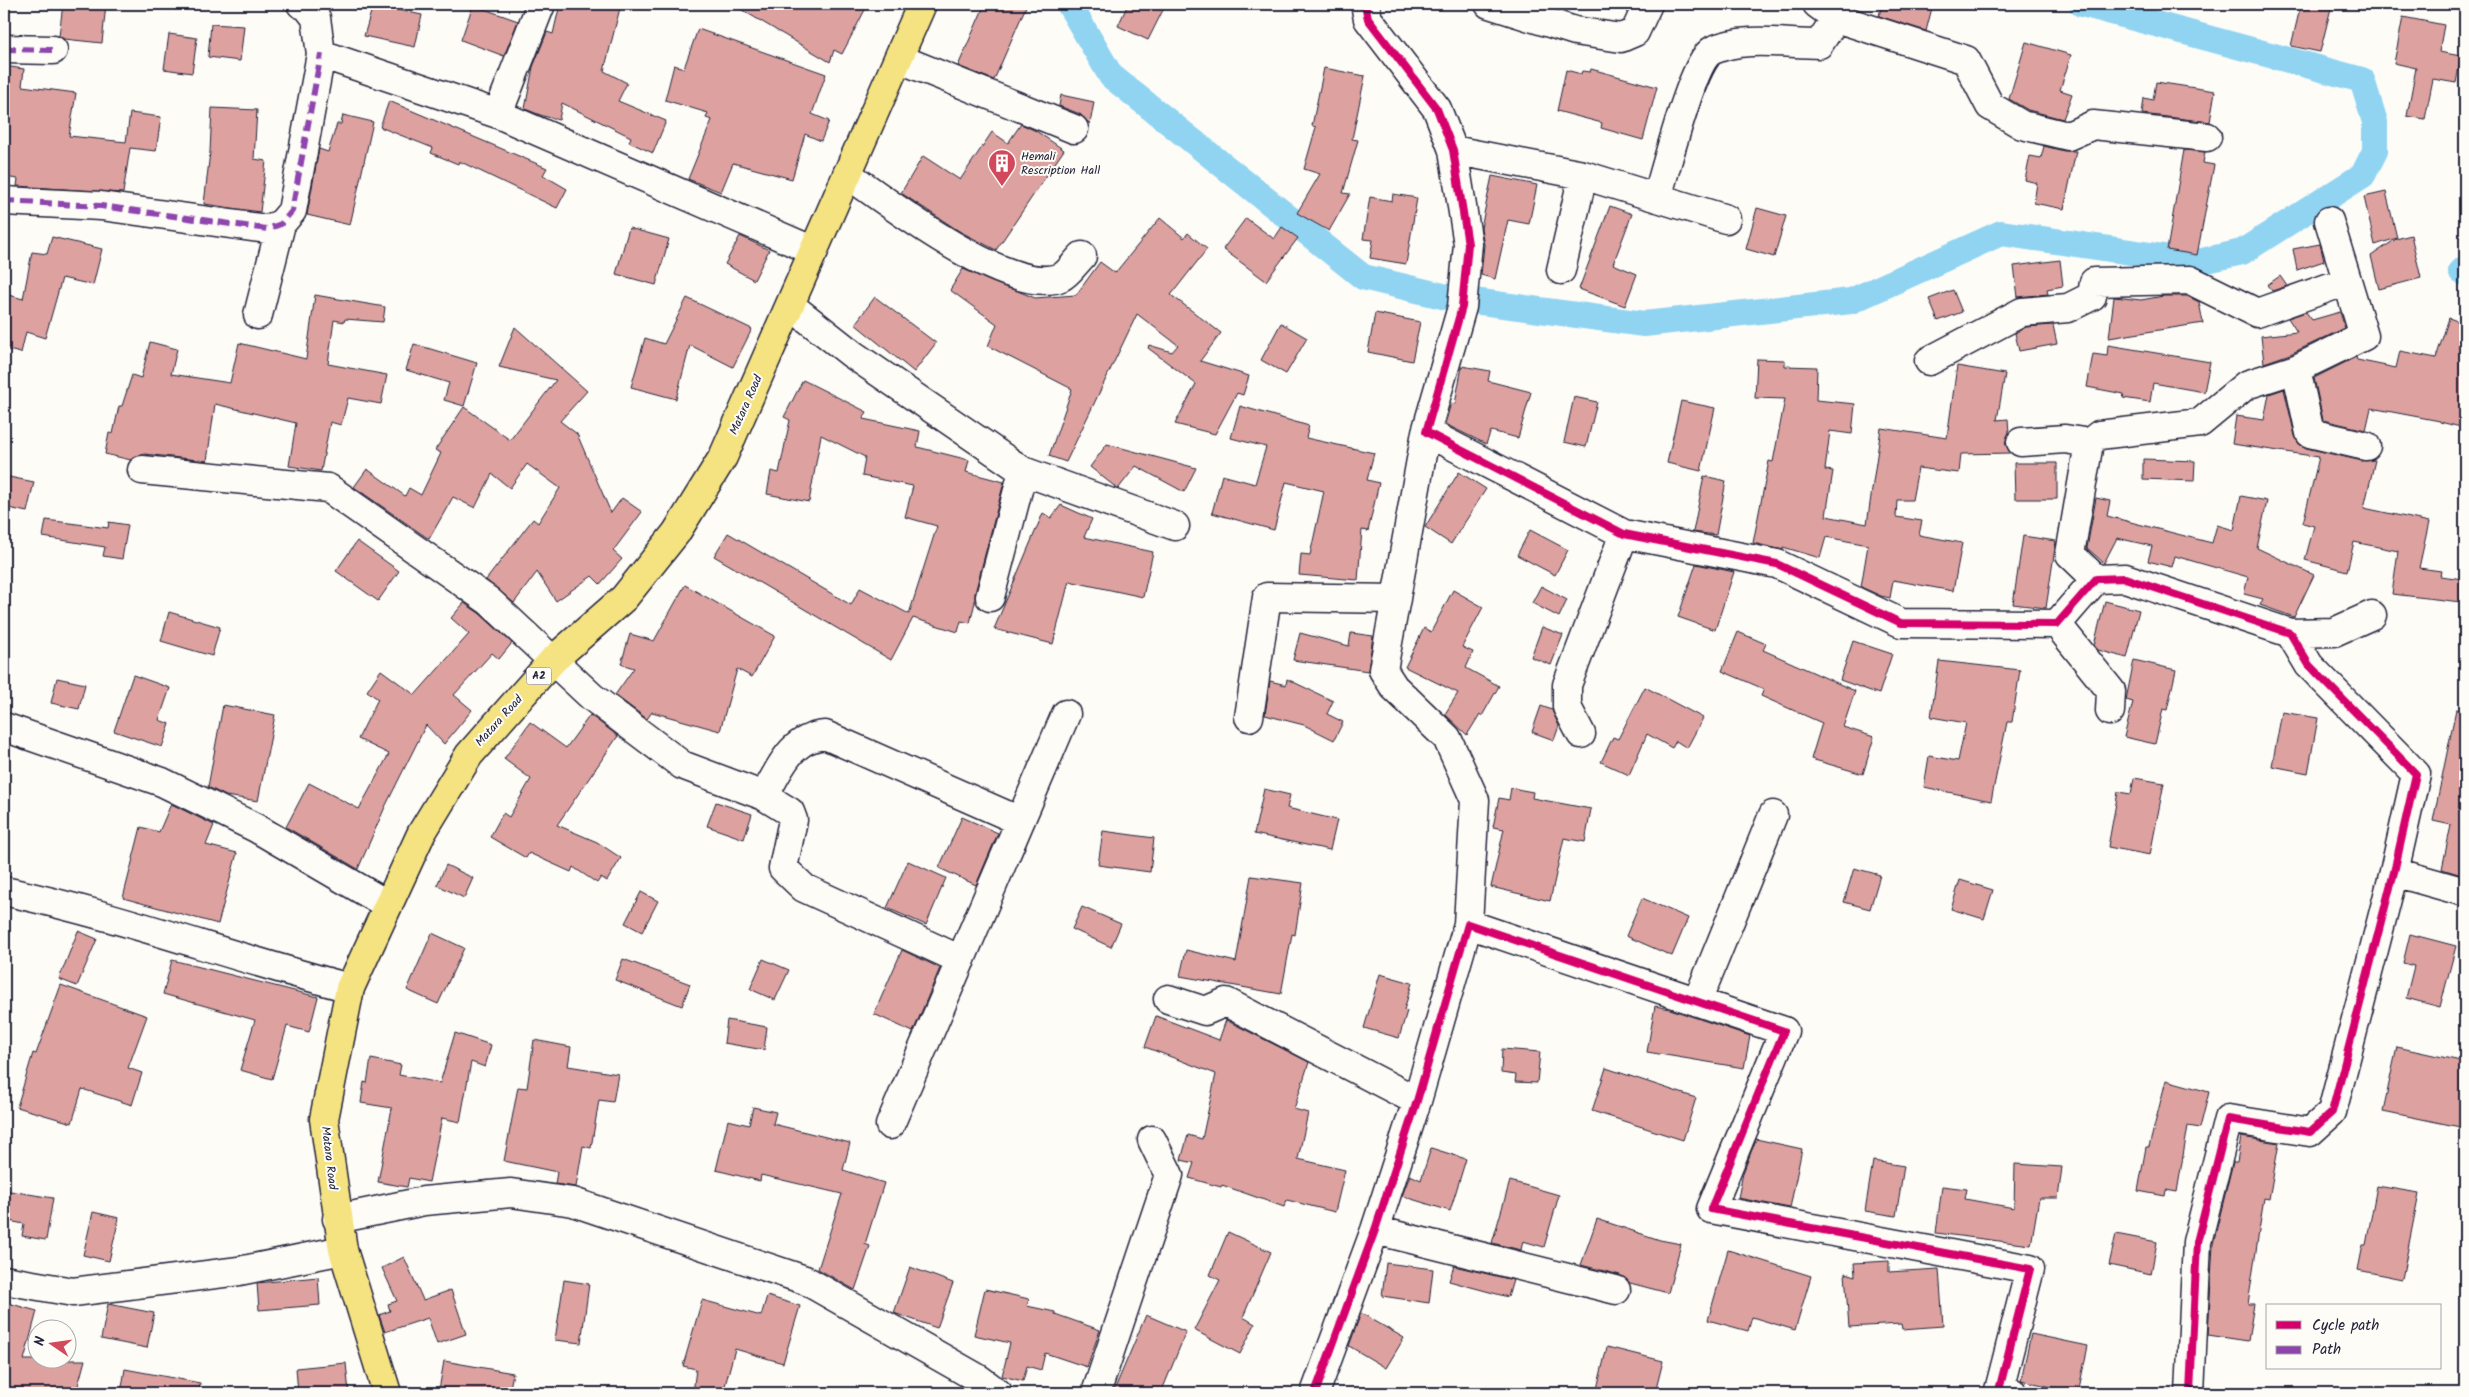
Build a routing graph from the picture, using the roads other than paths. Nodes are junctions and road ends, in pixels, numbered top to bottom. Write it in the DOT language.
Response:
graph roads {
  1 [pos="301,4"];
  2 [pos="541,4"];
  3 [pos="922,4"];
  4 [pos="1365,4"];
  5 [pos="1489,4"];
  6 [pos="1648,4"];
  7 [pos="1827,11"];
  8 [pos="4,49"];
  9 [pos="53,50"];
  10 [pos="321,54"];
  11 [pos="900,59"];
  12 [pos="498,114"];
  13 [pos="1074,129"];
  14 [pos="2207,137"];
  15 [pos="1453,150"];
  16 [pos="848,174"];
  17 [pos="1583,175"];
  18 [pos="1657,198"];
  19 [pos="4,201"];
  20 [pos="1726,219"];
  21 [pos="2329,221"];
  22 [pos="281,224"];
  23 [pos="814,251"];
  24 [pos="1082,256"];
  25 [pos="1560,270"];
  26 [pos="2348,281"];
  27 [pos="791,306"];
  28 [pos="258,314"];
  29 [pos="1930,361"];
  30 [pos="2296,369"];
  31 [pos="1426,432"];
  32 [pos="2021,442"];
  33 [pos="2089,443"];
  34 [pos="2366,446"];
  35 [pos="142,470"];
  36 [pos="1023,471"];
  37 [pos="1175,526"];
  38 [pos="1624,534"];
  39 [pos="2096,579"];
  40 [pos="990,597"];
  41 [pos="1396,599"];
  42 [pos="2372,615"];
  43 [pos="2057,624"];
  44 [pos="2290,634"];
  45 [pos="553,660"];
  46 [pos="2110,711"];
  47 [pos="1066,714"];
  48 [pos="1248,717"];
  49 [pos="4,727"];
  50 [pos="1581,734"];
  51 [pos="764,796"];
  52 [pos="1772,815"];
  53 [pos="1020,821"];
  54 [pos="2394,872"];
  55 [pos="4,890"];
  56 [pos="2465,892"];
  57 [pos="388,905"];
  58 [pos="1468,924"];
  59 [pos="961,960"];
  60 [pos="350,988"];
  61 [pos="1168,1000"];
  62 [pos="1697,1002"];
  63 [pos="1417,1101"];
  64 [pos="890,1124"];
  65 [pos="1152,1140"];
  66 [pos="337,1219"];
  67 [pos="1375,1230"];
  68 [pos="342,1250"];
  69 [pos="4,1280"];
  70 [pos="1616,1290"];
  71 [pos="387,1393"];
  72 [pos="998,1393"];
  73 [pos="1096,1393"];
  74 [pos="1315,1393"];
  75 [pos="2013,1393"];
  76 [pos="2190,1393"];
  1 -- 10 [label="street"];
  2 -- 12 [label="street"];
  3 -- 11 [label="highway, Matara Road / A2"];
  4 -- 15 [label="street"];
  5 -- 6 [label="street"];
  7 -- 14 [label="street"];
  7 -- 18 [label="street"];
  8 -- 9 [label="street"];
  10 -- 12 [label="street"];
  10 -- 22 [label="street"];
  11 -- 13 [label="street"];
  11 -- 16 [label="highway, Matara Road / A2"];
  12 -- 23 [label="street"];
  15 -- 17 [label="street"];
  15 -- 31 [label="street"];
  16 -- 23 [label="highway, Matara Road / A2"];
  16 -- 24 [label="street"];
  17 -- 18 [label="street"];
  17 -- 25 [label="street"];
  18 -- 20 [label="street"];
  19 -- 22 [label="street"];
  21 -- 26 [label="street"];
  22 -- 28 [label="street"];
  23 -- 27 [label="highway, Matara Road / A2"];
  26 -- 29 [label="street"];
  26 -- 30 [label="street"];
  27 -- 36 [label="street"];
  27 -- 45 [label="highway, Matara Road / A2"];
  30 -- 33 [label="street"];
  30 -- 34 [label="street"];
  31 -- 38 [label="street"];
  31 -- 41 [label="street"];
  32 -- 33 [label="street"];
  33 -- 39 [label="street"];
  35 -- 45 [label="street"];
  36 -- 37 [label="street"];
  36 -- 40 [label="street"];
  38 -- 43 [label="street"];
  38 -- 50 [label="street"];
  39 -- 43 [label="street"];
  39 -- 44 [label="street"];
  41 -- 48 [label="street"];
  41 -- 58 [label="street"];
  42 -- 44 [label="street"];
  43 -- 46 [label="street"];
  44 -- 54 [label="street"];
  45 -- 51 [label="street"];
  45 -- 57 [label="highway, Matara Road / A2"];
  47 -- 53 [label="street"];
  49 -- 57 [label="street"];
  51 -- 53 [label="street"];
  51 -- 59 [label="street"];
  52 -- 62 [label="street"];
  53 -- 59 [label="street"];
  54 -- 56 [label="street"];
  54 -- 76 [label="street"];
  55 -- 60 [label="street"];
  57 -- 60 [label="highway, Matara Road / A2"];
  58 -- 62 [label="street"];
  58 -- 63 [label="street"];
  59 -- 64 [label="street"];
  60 -- 66 [label="highway, Matara Road / A2"];
  61 -- 63 [label="street"];
  62 -- 75 [label="street"];
  63 -- 67 [label="street"];
  65 -- 73 [label="street"];
  66 -- 68 [label="highway, Matara Road / A2"];
  66 -- 72 [label="street"];
  67 -- 70 [label="street"];
  67 -- 74 [label="street"];
  68 -- 69 [label="street"];
  68 -- 71 [label="highway, Matara Road / A2"];
}
